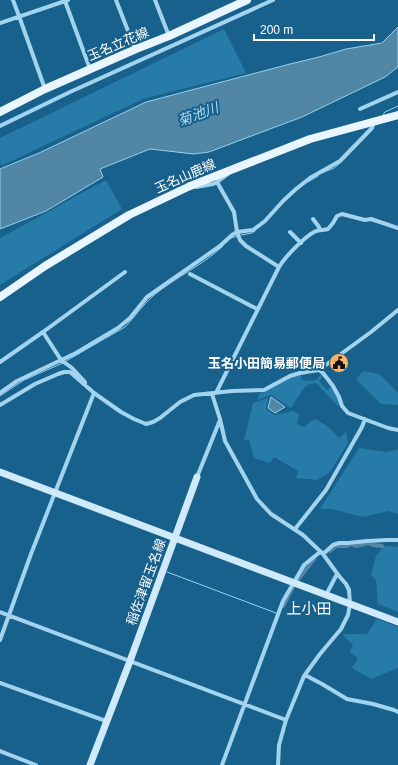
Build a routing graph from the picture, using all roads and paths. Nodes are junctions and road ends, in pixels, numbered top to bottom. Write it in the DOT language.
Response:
graph roads {
  1 [pos="12,0"];
  2 [pos="67,0"];
  3 [pos="116,0"];
  4 [pos="155,0"];
  5 [pos="247,0"];
  6 [pos="273,0"];
  7 [pos="19,16"];
  8 [pos="0,23"];
  9 [pos="169,36"];
  10 [pos="136,49"];
  11 [pos="90,69"];
  12 [pos="46,89"];
  13 [pos="398,92"];
  14 [pos="360,109"];
  15 [pos="1,110"];
  16 [pos="398,115"];
  17 [pos="378,120"];
  18 [pos="0,126"];
  19 [pos="232,169"];
  20 [pos="218,182"];
  21 [pos="190,186"];
  22 [pos="313,219"];
  23 [pos="398,228"];
  24 [pos="320,230"];
  25 [pos="237,232"];
  26 [pos="290,232"];
  27 [pos="301,243"];
  28 [pos="279,267"];
  29 [pos="125,272"];
  30 [pos="190,274"];
  31 [pos="0,297"];
  32 [pos="258,309"];
  33 [pos="398,310"];
  34 [pos="43,332"];
  35 [pos="61,360"];
  36 [pos="0,362"];
  37 [pos="319,370"];
  38 [pos="86,386"];
  39 [pos="0,393"];
  40 [pos="94,393"];
  41 [pos="214,393"];
  42 [pos="0,405"];
  43 [pos="220,419"];
  44 [pos="365,420"];
  45 [pos="398,430"];
  46 [pos="0,472"];
  47 [pos="197,477"];
  48 [pos="55,493"];
  49 [pos="295,529"];
  50 [pos="175,538"];
  51 [pos="398,540"];
  52 [pos="322,553"];
  53 [pos="337,574"];
  54 [pos="293,583"];
  55 [pos="326,595"];
  56 [pos="350,604"];
  57 [pos="0,612"];
  58 [pos="10,616"];
  59 [pos="398,622"];
  60 [pos="0,640"];
  61 [pos="130,661"];
  62 [pos="305,675"];
  63 [pos="0,683"];
  64 [pos="244,705"];
  65 [pos="398,712"];
  66 [pos="286,720"];
  67 [pos="106,722"];
  68 [pos="0,752"];
  69 [pos="36,765"];
  70 [pos="90,765"];
  71 [pos="222,765"];
  72 [pos="278,765"];
  1 -- 7 [label="street"];
  2 -- 7 [label="street"];
  2 -- 11 [label="street"];
  3 -- 10 [label="street"];
  4 -- 9 [label="street"];
  5 -- 9 [label="main road, 玉名立花線"];
  6 -- 18 [label="street"];
  7 -- 8 [label="street"];
  7 -- 12 [label="street"];
  9 -- 10 [label="main road, 玉名立花線"];
  10 -- 11 [label="main road, 玉名立花線"];
  11 -- 12 [label="main road, 玉名立花線"];
  12 -- 15 [label="main road, 玉名立花線"];
  13 -- 14 [label="street"];
  16 -- 17 [label="main road, 玉名山鹿線"];
  17 -- 19 [label="main road, 玉名山鹿線"];
  17 -- 25 [label="street"];
  19 -- 20 [label="street"];
  19 -- 21 [label="main road, 玉名山鹿線"];
  20 -- 21 [label="street"];
  20 -- 25 [label="street"];
  21 -- 31 [label="main road, 玉名山鹿線"];
  22 -- 24 [label="street"];
  23 -- 24 [label="street"];
  24 -- 27 [label="street"];
  25 -- 28 [label="street"];
  25 -- 35 [label="street"];
  26 -- 27 [label="street"];
  27 -- 28 [label="street"];
  28 -- 32 [label="street"];
  29 -- 34 [label="street"];
  30 -- 32 [label="street"];
  32 -- 41 [label="street"];
  33 -- 37 [label="street"];
  34 -- 35 [label="street"];
  34 -- 36 [label="street"];
  35 -- 38 [label="street"];
  35 -- 39 [label="street"];
  37 -- 41 [label="street"];
  37 -- 44 [label="street"];
  38 -- 40 [label="street"];
  38 -- 42 [label="street"];
  40 -- 41 [label="street"];
  40 -- 48 [label="street"];
  41 -- 43 [label="street"];
  43 -- 47 [label="street"];
  43 -- 49 [label="street"];
  44 -- 45 [label="street"];
  44 -- 49 [label="street"];
  46 -- 48 [label="main road, 稲佐津留玉名線"];
  47 -- 50 [label="main road"];
  48 -- 50 [label="main road, 稲佐津留玉名線"];
  48 -- 58 [label="street"];
  49 -- 52 [label="street"];
  50 -- 54 [label="main road"];
  50 -- 61 [label="main road, 稲佐津留玉名線"];
  51 -- 52 [label="street"];
  52 -- 53 [label="street"];
  52 -- 54 [label="street"];
  53 -- 55 [label="street"];
  53 -- 56 [label="street"];
  54 -- 55 [label="main road"];
  54 -- 64 [label="street"];
  55 -- 56 [label="main road"];
  56 -- 59 [label="main road"];
  56 -- 62 [label="street"];
  57 -- 58 [label="street"];
  58 -- 60 [label="street"];
  58 -- 61 [label="street"];
  61 -- 64 [label="street"];
  61 -- 67 [label="main road, 稲佐津留玉名線"];
  62 -- 65 [label="street"];
  62 -- 66 [label="street"];
  63 -- 67 [label="street"];
  64 -- 66 [label="street"];
  64 -- 71 [label="street"];
  66 -- 72 [label="street"];
  67 -- 70 [label="main road, 稲佐津留玉名線"];
  68 -- 69 [label="street"];
}
